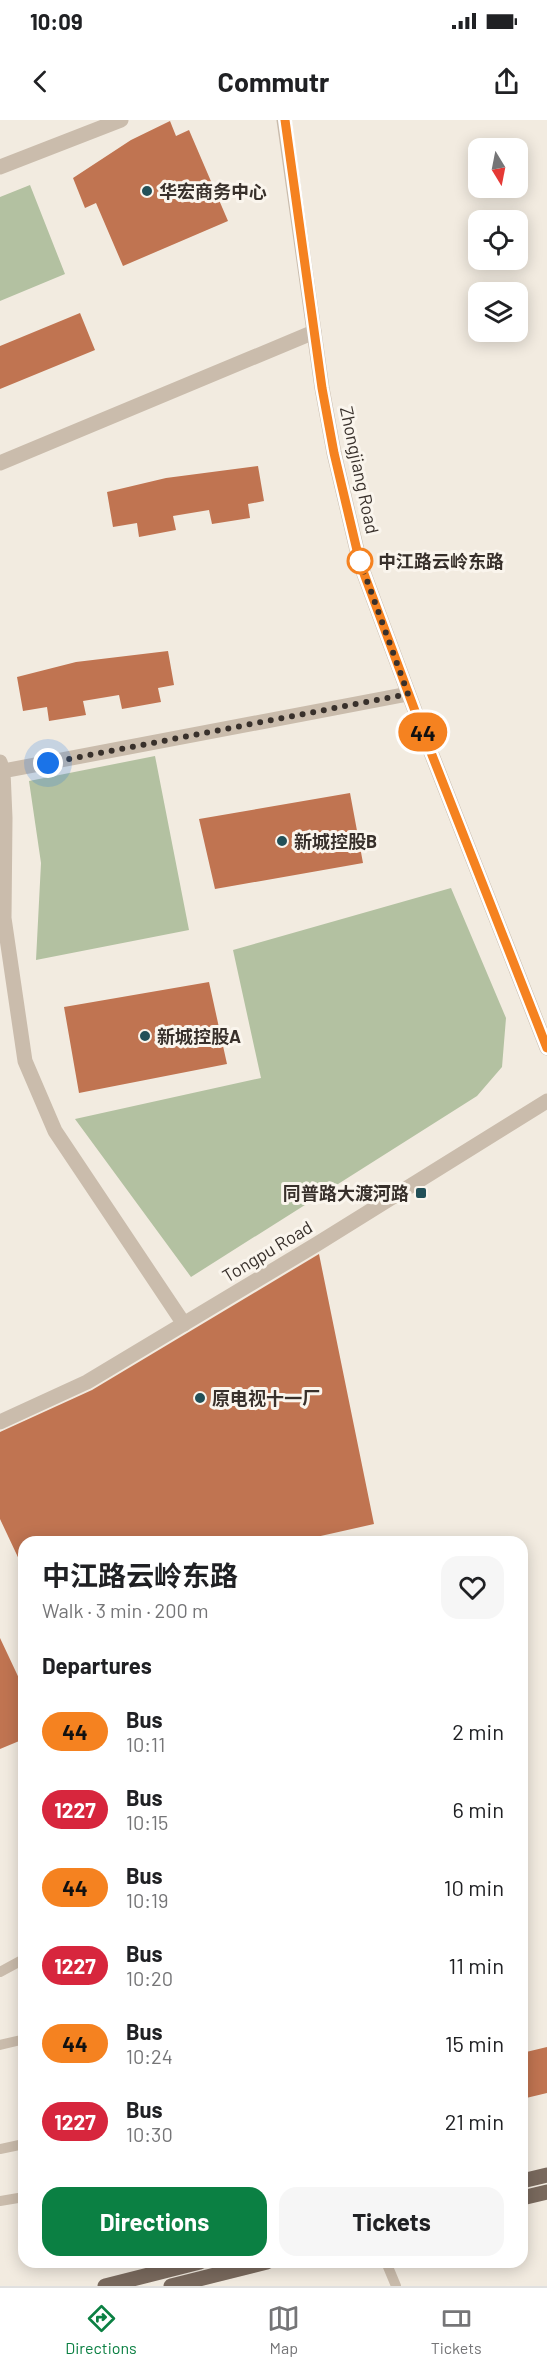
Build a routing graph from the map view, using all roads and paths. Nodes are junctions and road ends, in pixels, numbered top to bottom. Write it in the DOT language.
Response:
graph roads {
  1 [pos="121,120"];
  2 [pos="285,120"];
  3 [pos="0,167"];
  4 [pos="314,332"];
  5 [pos="0,463"];
  6 [pos="408,694"];
  7 [pos="2,766"];
  8 [pos="3,844"];
  9 [pos="2,919"];
  10 [pos="547,1048"];
  11 [pos="547,1101"];
  12 [pos="184,1324"];
  13 [pos="0,1422"];
  14 [pos="18,1962"];
  15 [pos="0,1972"];
  16 [pos="18,2041"];
  17 [pos="0,2045"];
  18 [pos="18,2145"];
  19 [pos="0,2149"];
  20 [pos="547,2175"];
  21 [pos="528,2180"];
  22 [pos="547,2192"];
  23 [pos="528,2197"];
  24 [pos="18,2198"];
  25 [pos="0,2201"];
  26 [pos="176,2268"];
  27 [pos="243,2268"];
  28 [pos="388,2268"];
  29 [pos="105,2286"];
  30 [pos="171,2286"];
  31 [pos="396,2286"];
  1 -- 3 [label="street"];
  2 -- 4 [label="street, Zhongjiang Road"];
  4 -- 5 [label="street"];
  4 -- 6 [label="street, Zhongjiang Road"];
  6 -- 7 [label="street"];
  6 -- 10 [label="street, Zhongjiang Road"];
  7 -- 8 [label="street"];
  8 -- 9 [label="street"];
  9 -- 12 [label="street"];
  11 -- 12 [label="street, Tongpu Road"];
  12 -- 13 [label="street, Tongpu Road"];
  14 -- 15 [label="lane"];
  16 -- 17 [label="lane"];
  18 -- 19 [label="lane"];
  20 -- 21 [label="main road"];
  22 -- 23 [label="main road"];
  24 -- 25 [label="lane"];
  26 -- 29 [label="main road"];
  27 -- 30 [label="main road"];
  28 -- 31 [label="lane"];
}
